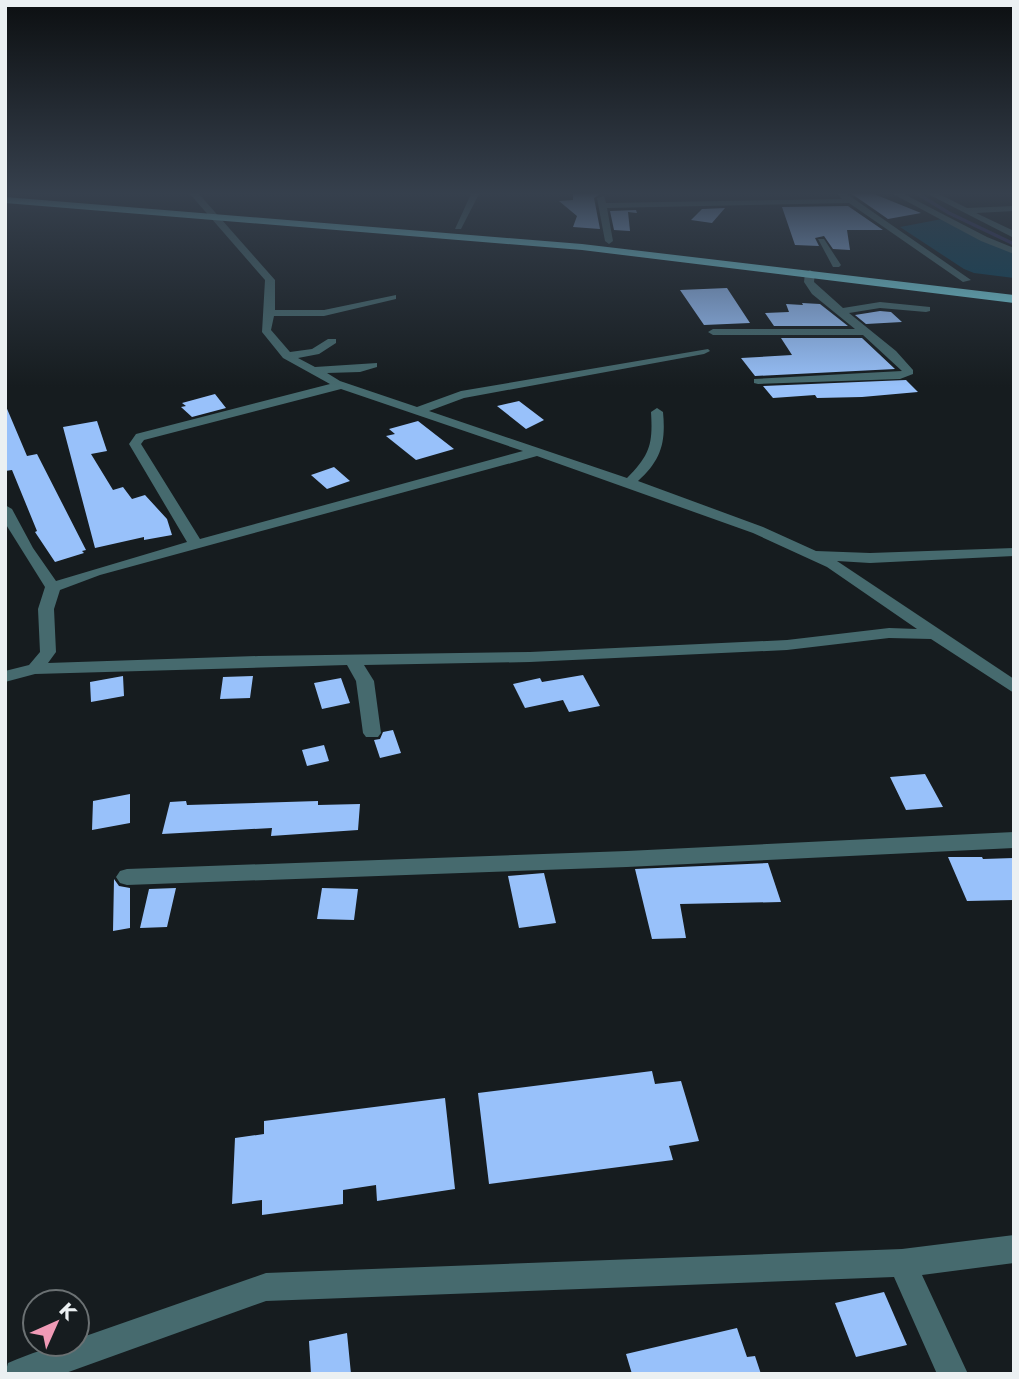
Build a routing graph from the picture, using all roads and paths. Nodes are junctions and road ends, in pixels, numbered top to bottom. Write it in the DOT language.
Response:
graph roads {
  1 [pos="254,258"];
  2 [pos="682,258"];
  3 [pos="773,258"];
  4 [pos="832,258"];
  5 [pos="937,258"];
  6 [pos="836,265"];
  7 [pos="888,271"];
  8 [pos="810,273"];
  9 [pos="940,277"];
  10 [pos="972,281"];
  11 [pos="392,297"];
  12 [pos="1014,299"];
  13 [pos="926,309"];
  14 [pos="840,312"];
  15 [pos="269,313"];
  16 [pos="864,331"];
  17 [pos="713,332"];
  18 [pos="332,341"];
  19 [pos="704,351"];
  20 [pos="287,356"];
  21 [pos="373,365"];
  22 [pos="313,370"];
  23 [pos="758,381"];
  24 [pos="342,385"];
  25 [pos="417,411"];
  26 [pos="657,412"];
  27 [pos="535,452"];
  28 [pos="629,483"];
  29 [pos="5,509"];
  30 [pos="196,545"];
  31 [pos="1014,552"];
  32 [pos="812,555"];
  33 [pos="53,587"];
  34 [pos="939,634"];
  35 [pos="353,660"];
  36 [pos="35,668"];
  37 [pos="5,677"];
  38 [pos="1014,687"];
  39 [pos="372,733"];
  40 [pos="1014,840"];
  41 [pos="127,877"];
  42 [pos="1014,1250"];
  43 [pos="902,1263"];
  44 [pos="19,1374"];
  45 [pos="953,1374"];
  1 -- 15 [label="street"];
  2 -- 8 [label="highway"];
  3 -- 6 [label="highway"];
  4 -- 6 [label="street"];
  5 -- 10 [label="street"];
  6 -- 7 [label="highway"];
  8 -- 12 [label="highway"];
  8 -- 14 [label="street"];
  9 -- 10 [label="highway"];
  11 -- 15 [label="street"];
  13 -- 14 [label="street"];
  14 -- 16 [label="street"];
  15 -- 20 [label="street"];
  16 -- 17 [label="street"];
  16 -- 23 [label="street"];
  18 -- 20 [label="street"];
  19 -- 25 [label="street"];
  20 -- 22 [label="street"];
  21 -- 22 [label="street"];
  22 -- 24 [label="street"];
  24 -- 25 [label="street"];
  24 -- 30 [label="street"];
  25 -- 27 [label="street"];
  26 -- 28 [label="street"];
  27 -- 28 [label="street"];
  27 -- 30 [label="street"];
  28 -- 32 [label="street"];
  29 -- 33 [label="street"];
  30 -- 33 [label="street"];
  31 -- 32 [label="street"];
  32 -- 34 [label="street"];
  33 -- 36 [label="street"];
  34 -- 35 [label="street"];
  34 -- 38 [label="street"];
  35 -- 36 [label="street"];
  35 -- 39 [label="street"];
  36 -- 37 [label="street"];
  40 -- 41 [label="street"];
  42 -- 43 [label="street"];
  43 -- 44 [label="street"];
  43 -- 45 [label="street"];
}
